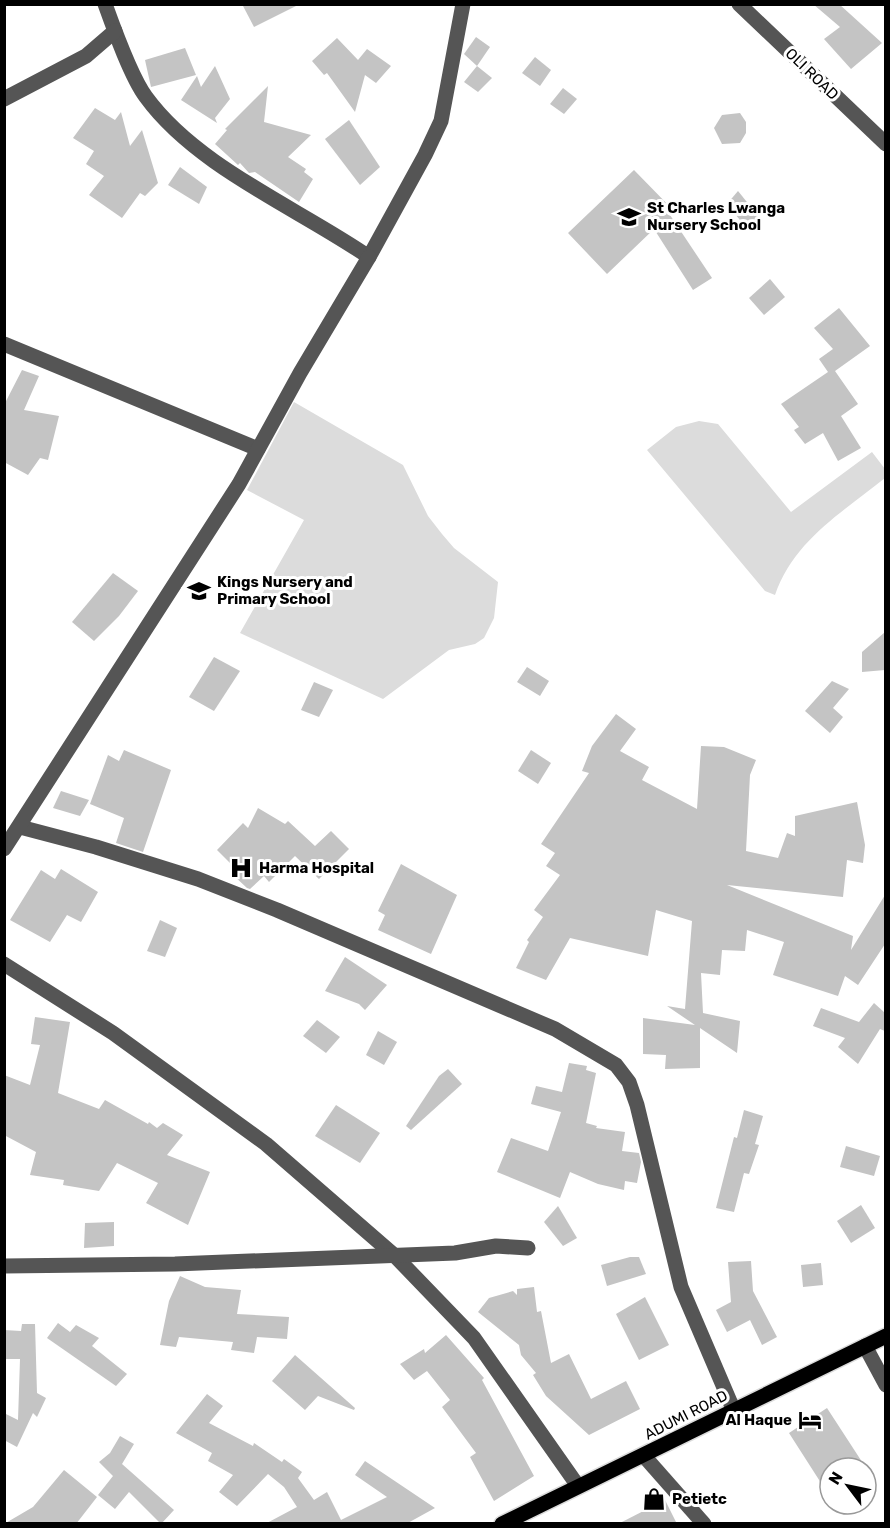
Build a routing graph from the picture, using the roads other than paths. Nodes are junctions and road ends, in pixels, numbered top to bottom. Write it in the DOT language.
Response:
graph roads {
  1 [pos="105,4"];
  2 [pos="463,4"];
  3 [pos="739,4"];
  4 [pos="115,31"];
  5 [pos="4,99"];
  6 [pos="885,144"];
  7 [pos="369,256"];
  8 [pos="4,344"];
  9 [pos="258,449"];
  10 [pos="20,827"];
  11 [pos="4,849"];
  12 [pos="4,964"];
  13 [pos="528,1248"];
  14 [pos="395,1256"];
  15 [pos="4,1266"];
  16 [pos="885,1336"];
  17 [pos="865,1346"];
  18 [pos="885,1385"];
  19 [pos="734,1411"];
  20 [pos="644,1456"];
  21 [pos="578,1486"];
  22 [pos="502,1524"];
  23 [pos="704,1524"];
  1 -- 4 [label="street"];
  2 -- 7 [label="street"];
  3 -- 6 [label="street, OLI ROAD"];
  4 -- 5 [label="street"];
  4 -- 7 [label="street"];
  7 -- 9 [label="street"];
  8 -- 9 [label="street"];
  9 -- 10 [label="street"];
  10 -- 11 [label="street"];
  10 -- 19 [label="street"];
  12 -- 14 [label="street"];
  13 -- 14 [label="street"];
  14 -- 15 [label="street"];
  14 -- 21 [label="street"];
  16 -- 17 [label="main road, ADUMI ROAD"];
  17 -- 18 [label="street"];
  17 -- 19 [label="main road, ADUMI ROAD"];
  19 -- 20 [label="main road, ADUMI ROAD"];
  20 -- 21 [label="main road, ADUMI ROAD"];
  20 -- 23 [label="street"];
  21 -- 22 [label="main road, ADUMI ROAD"];
}
